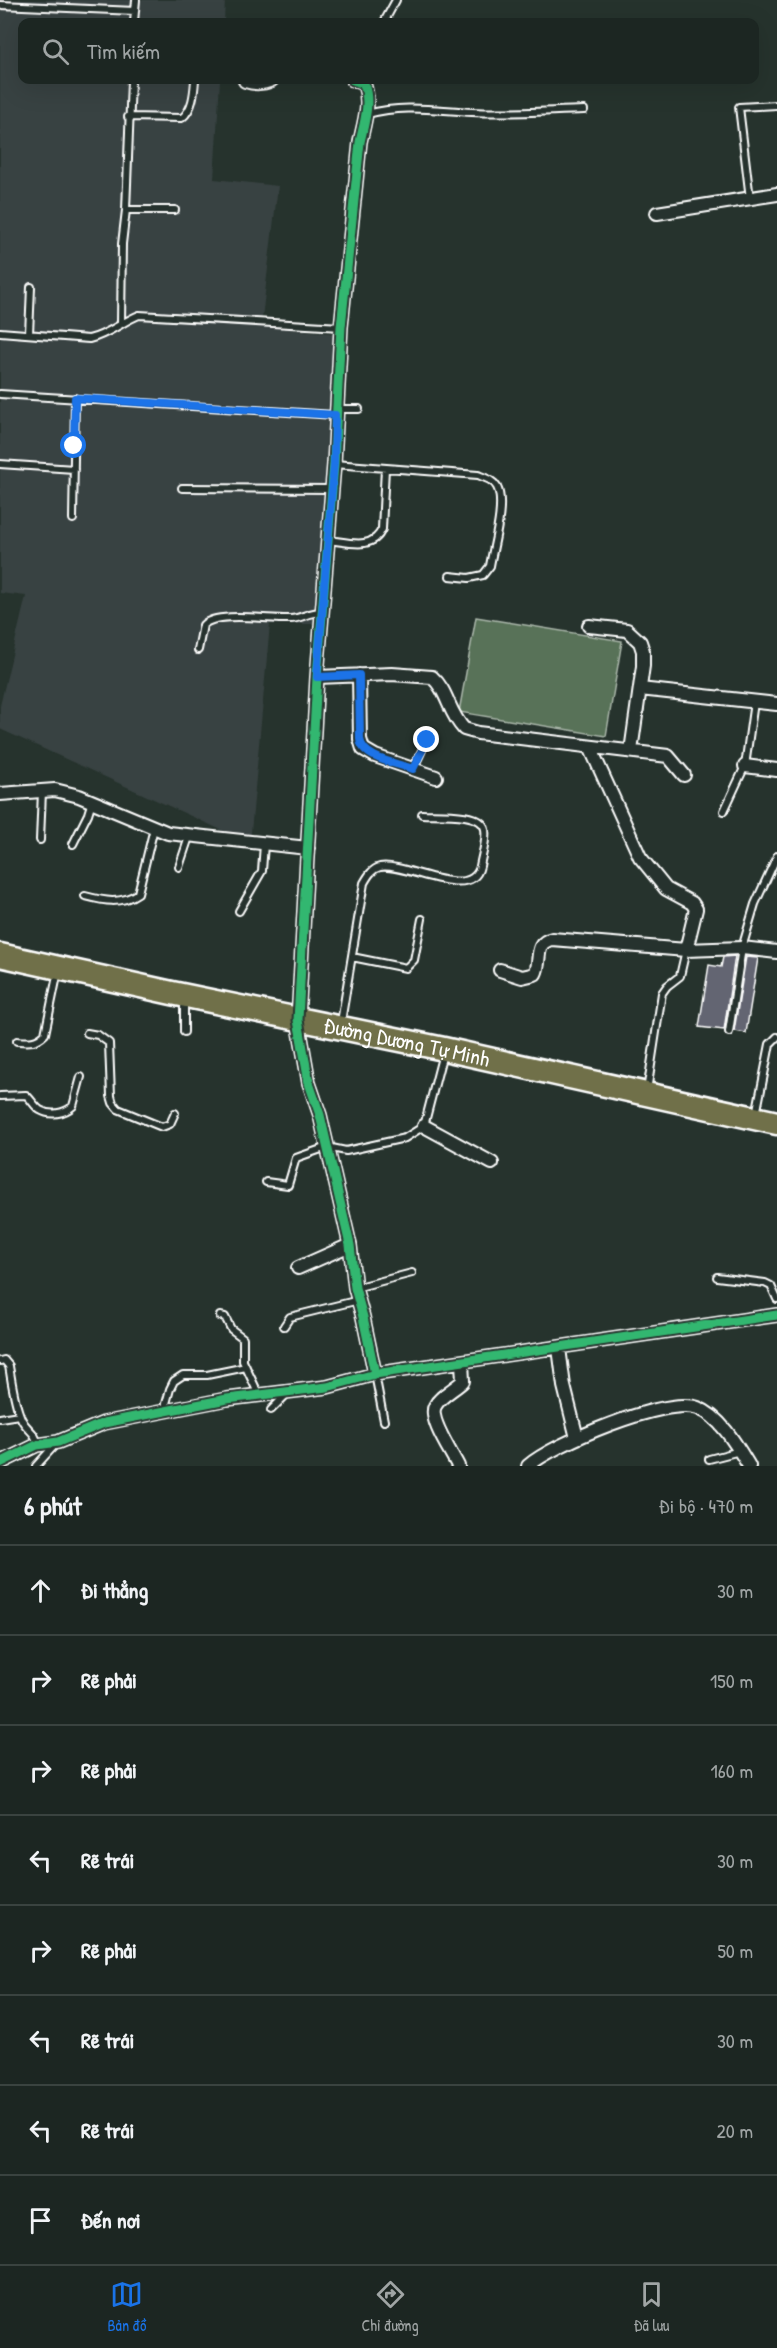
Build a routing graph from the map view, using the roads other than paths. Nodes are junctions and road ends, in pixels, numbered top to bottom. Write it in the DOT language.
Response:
graph roads {
  1 [pos="136,0"];
  2 [pos="396,0"];
  3 [pos="0,5"];
  4 [pos="135,11"];
  5 [pos="134,18"];
  6 [pos="386,18"];
  7 [pos="131,84"];
  8 [pos="195,84"];
  9 [pos="363,84"];
  10 [pos="777,105"];
  11 [pos="584,110"];
  12 [pos="366,114"];
  13 [pos="128,117"];
  14 [pos="777,194"];
  15 [pos="750,199"];
  16 [pos="126,210"];
  17 [pos="175,210"];
  18 [pos="657,213"];
  19 [pos="31,287"];
  20 [pos="121,323"];
  21 [pos="341,327"];
  22 [pos="0,332"];
  23 [pos="29,334"];
  24 [pos="0,394"];
  25 [pos="75,398"];
  26 [pos="359,408"];
  27 [pos="335,412"];
  28 [pos="0,464"];
  29 [pos="334,464"];
  30 [pos="386,468"];
  31 [pos="74,469"];
  32 [pos="182,488"];
  33 [pos="332,489"];
  34 [pos="73,519"];
  35 [pos="327,540"];
  36 [pos="450,576"];
  37 [pos="322,612"];
  38 [pos="589,626"];
  39 [pos="198,650"];
  40 [pos="359,675"];
  41 [pos="317,677"];
  42 [pos="640,689"];
  43 [pos="754,702"];
  44 [pos="777,704"];
  45 [pos="427,740"];
  46 [pos="590,747"];
  47 [pos="631,752"];
  48 [pos="745,766"];
  49 [pos="413,769"];
  50 [pos="777,770"];
  51 [pos="684,775"];
  52 [pos="436,777"];
  53 [pos="42,791"];
  54 [pos="0,794"];
  55 [pos="92,801"];
  56 [pos="724,811"];
  57 [pos="422,814"];
  58 [pos="154,828"];
  59 [pos="189,837"];
  60 [pos="39,840"];
  61 [pos="73,844"];
  62 [pos="264,844"];
  63 [pos="308,848"];
  64 [pos="777,856"];
  65 [pos="179,867"];
  66 [pos="85,896"];
  67 [pos="239,911"];
  68 [pos="422,919"];
  69 [pos="742,948"];
  70 [pos="686,950"];
  71 [pos="777,952"];
  72 [pos="0,955"];
  73 [pos="352,957"];
  74 [pos="59,968"];
  75 [pos="500,970"];
  76 [pos="184,996"];
  77 [pos="298,1020"];
  78 [pos="340,1029"];
  79 [pos="184,1032"];
  80 [pos="729,1032"];
  81 [pos="87,1033"];
  82 [pos="777,1037"];
  83 [pos="17,1041"];
  84 [pos="444,1049"];
  85 [pos="81,1077"];
  86 [pos="646,1095"];
  87 [pos="0,1096"];
  88 [pos="175,1113"];
  89 [pos="766,1120"];
  90 [pos="424,1126"];
  91 [pos="327,1147"];
  92 [pos="492,1162"];
  93 [pos="266,1182"];
  94 [pos="350,1245"];
  95 [pos="298,1268"];
  96 [pos="412,1273"];
  97 [pos="717,1277"];
  98 [pos="357,1294"];
  99 [pos="777,1299"];
  100 [pos="777,1315"];
  101 [pos="220,1316"];
  102 [pos="284,1326"];
  103 [pos="559,1348"];
  104 [pos="0,1361"];
  105 [pos="462,1362"];
  106 [pos="246,1367"];
  107 [pos="375,1374"];
  108 [pos="290,1391"];
  109 [pos="258,1395"];
  110 [pos="270,1410"];
  111 [pos="164,1411"];
  112 [pos="19,1415"];
  113 [pos="0,1418"];
  114 [pos="384,1421"];
  115 [pos="577,1437"];
  116 [pos="58,1442"];
  117 [pos="38,1445"];
  118 [pos="740,1451"];
  119 [pos="709,1459"];
  120 [pos="0,1463"];
  121 [pos="36,1466"];
  122 [pos="458,1466"];
  123 [pos="528,1466"];
  124 [pos="749,1466"];
  1 -- 4 [label="lane"];
  2 -- 6 [label="lane"];
  3 -- 4 [label="lane"];
  4 -- 5 [label="lane"];
  7 -- 13 [label="lane"];
  8 -- 13 [label="lane"];
  9 -- 12 [label="street"];
  10 -- 15 [label="lane"];
  11 -- 12 [label="lane"];
  12 -- 21 [label="street"];
  13 -- 16 [label="lane"];
  14 -- 15 [label="street"];
  15 -- 18 [label="street"];
  16 -- 17 [label="lane"];
  16 -- 20 [label="lane"];
  19 -- 23 [label="lane"];
  20 -- 21 [label="lane"];
  20 -- 23 [label="lane"];
  21 -- 27 [label="street"];
  22 -- 23 [label="lane"];
  24 -- 25 [label="lane"];
  25 -- 27 [label="lane"];
  25 -- 31 [label="lane"];
  26 -- 27 [label="lane"];
  27 -- 29 [label="street"];
  28 -- 31 [label="lane"];
  29 -- 30 [label="lane"];
  29 -- 33 [label="street"];
  30 -- 35 [label="lane"];
  30 -- 36 [label="lane"];
  31 -- 34 [label="lane"];
  32 -- 33 [label="lane"];
  33 -- 35 [label="street"];
  35 -- 37 [label="street"];
  37 -- 39 [label="lane"];
  37 -- 41 [label="street"];
  38 -- 42 [label="street"];
  40 -- 41 [label="street"];
  40 -- 46 [label="street"];
  40 -- 49 [label="street"];
  41 -- 63 [label="street"];
  42 -- 43 [label="street"];
  42 -- 47 [label="street"];
  43 -- 44 [label="street"];
  43 -- 48 [label="lane"];
  45 -- 49 [label="lane"];
  46 -- 47 [label="street"];
  46 -- 70 [label="street"];
  47 -- 51 [label="street"];
  48 -- 50 [label="street"];
  48 -- 56 [label="lane"];
  49 -- 52 [label="street"];
  53 -- 54 [label="street"];
  53 -- 55 [label="street"];
  53 -- 60 [label="lane"];
  55 -- 58 [label="street"];
  55 -- 61 [label="lane"];
  57 -- 73 [label="lane"];
  58 -- 59 [label="street"];
  58 -- 66 [label="lane"];
  59 -- 62 [label="street"];
  59 -- 65 [label="lane"];
  62 -- 63 [label="street"];
  62 -- 67 [label="lane"];
  63 -- 77 [label="street"];
  64 -- 69 [label="lane"];
  68 -- 73 [label="lane"];
  69 -- 70 [label="street"];
  69 -- 71 [label="street"];
  69 -- 80 [label="lane"];
  70 -- 75 [label="street"];
  70 -- 86 [label="lane"];
  72 -- 74 [label="highway, Đường Dương Tự Minh"];
  73 -- 78 [label="lane"];
  74 -- 76 [label="highway, Đường Dương Tự Minh"];
  74 -- 83 [label="lane"];
  76 -- 77 [label="highway, Đường Dương Tự Minh"];
  76 -- 79 [label="lane"];
  77 -- 78 [label="highway, Đường Dương Tự Minh"];
  77 -- 91 [label="street"];
  78 -- 84 [label="highway, Đường Dương Tự Minh"];
  81 -- 88 [label="lane"];
  82 -- 89 [label="lane"];
  84 -- 86 [label="highway, Đường Dương Tự Minh"];
  84 -- 90 [label="lane"];
  85 -- 87 [label="lane"];
  86 -- 89 [label="highway, Đường Dương Tự Minh"];
  90 -- 91 [label="lane"];
  90 -- 92 [label="street"];
  91 -- 93 [label="lane"];
  91 -- 94 [label="street"];
  94 -- 95 [label="street"];
  94 -- 98 [label="street"];
  96 -- 98 [label="lane"];
  97 -- 99 [label="lane"];
  98 -- 102 [label="lane"];
  98 -- 107 [label="street"];
  100 -- 103 [label="street"];
  101 -- 106 [label="lane"];
  103 -- 105 [label="street"];
  103 -- 115 [label="street"];
  104 -- 112 [label="lane"];
  105 -- 107 [label="street"];
  105 -- 122 [label="street"];
  106 -- 109 [label="lane"];
  106 -- 111 [label="lane"];
  107 -- 108 [label="street"];
  107 -- 114 [label="lane"];
  108 -- 109 [label="street"];
  108 -- 110 [label="lane"];
  109 -- 111 [label="street"];
  111 -- 116 [label="street"];
  112 -- 113 [label="lane"];
  112 -- 117 [label="lane"];
  115 -- 118 [label="street"];
  115 -- 123 [label="street"];
  116 -- 117 [label="street"];
  116 -- 121 [label="lane"];
  117 -- 120 [label="street"];
  118 -- 119 [label="lane"];
  118 -- 124 [label="street"];
}
